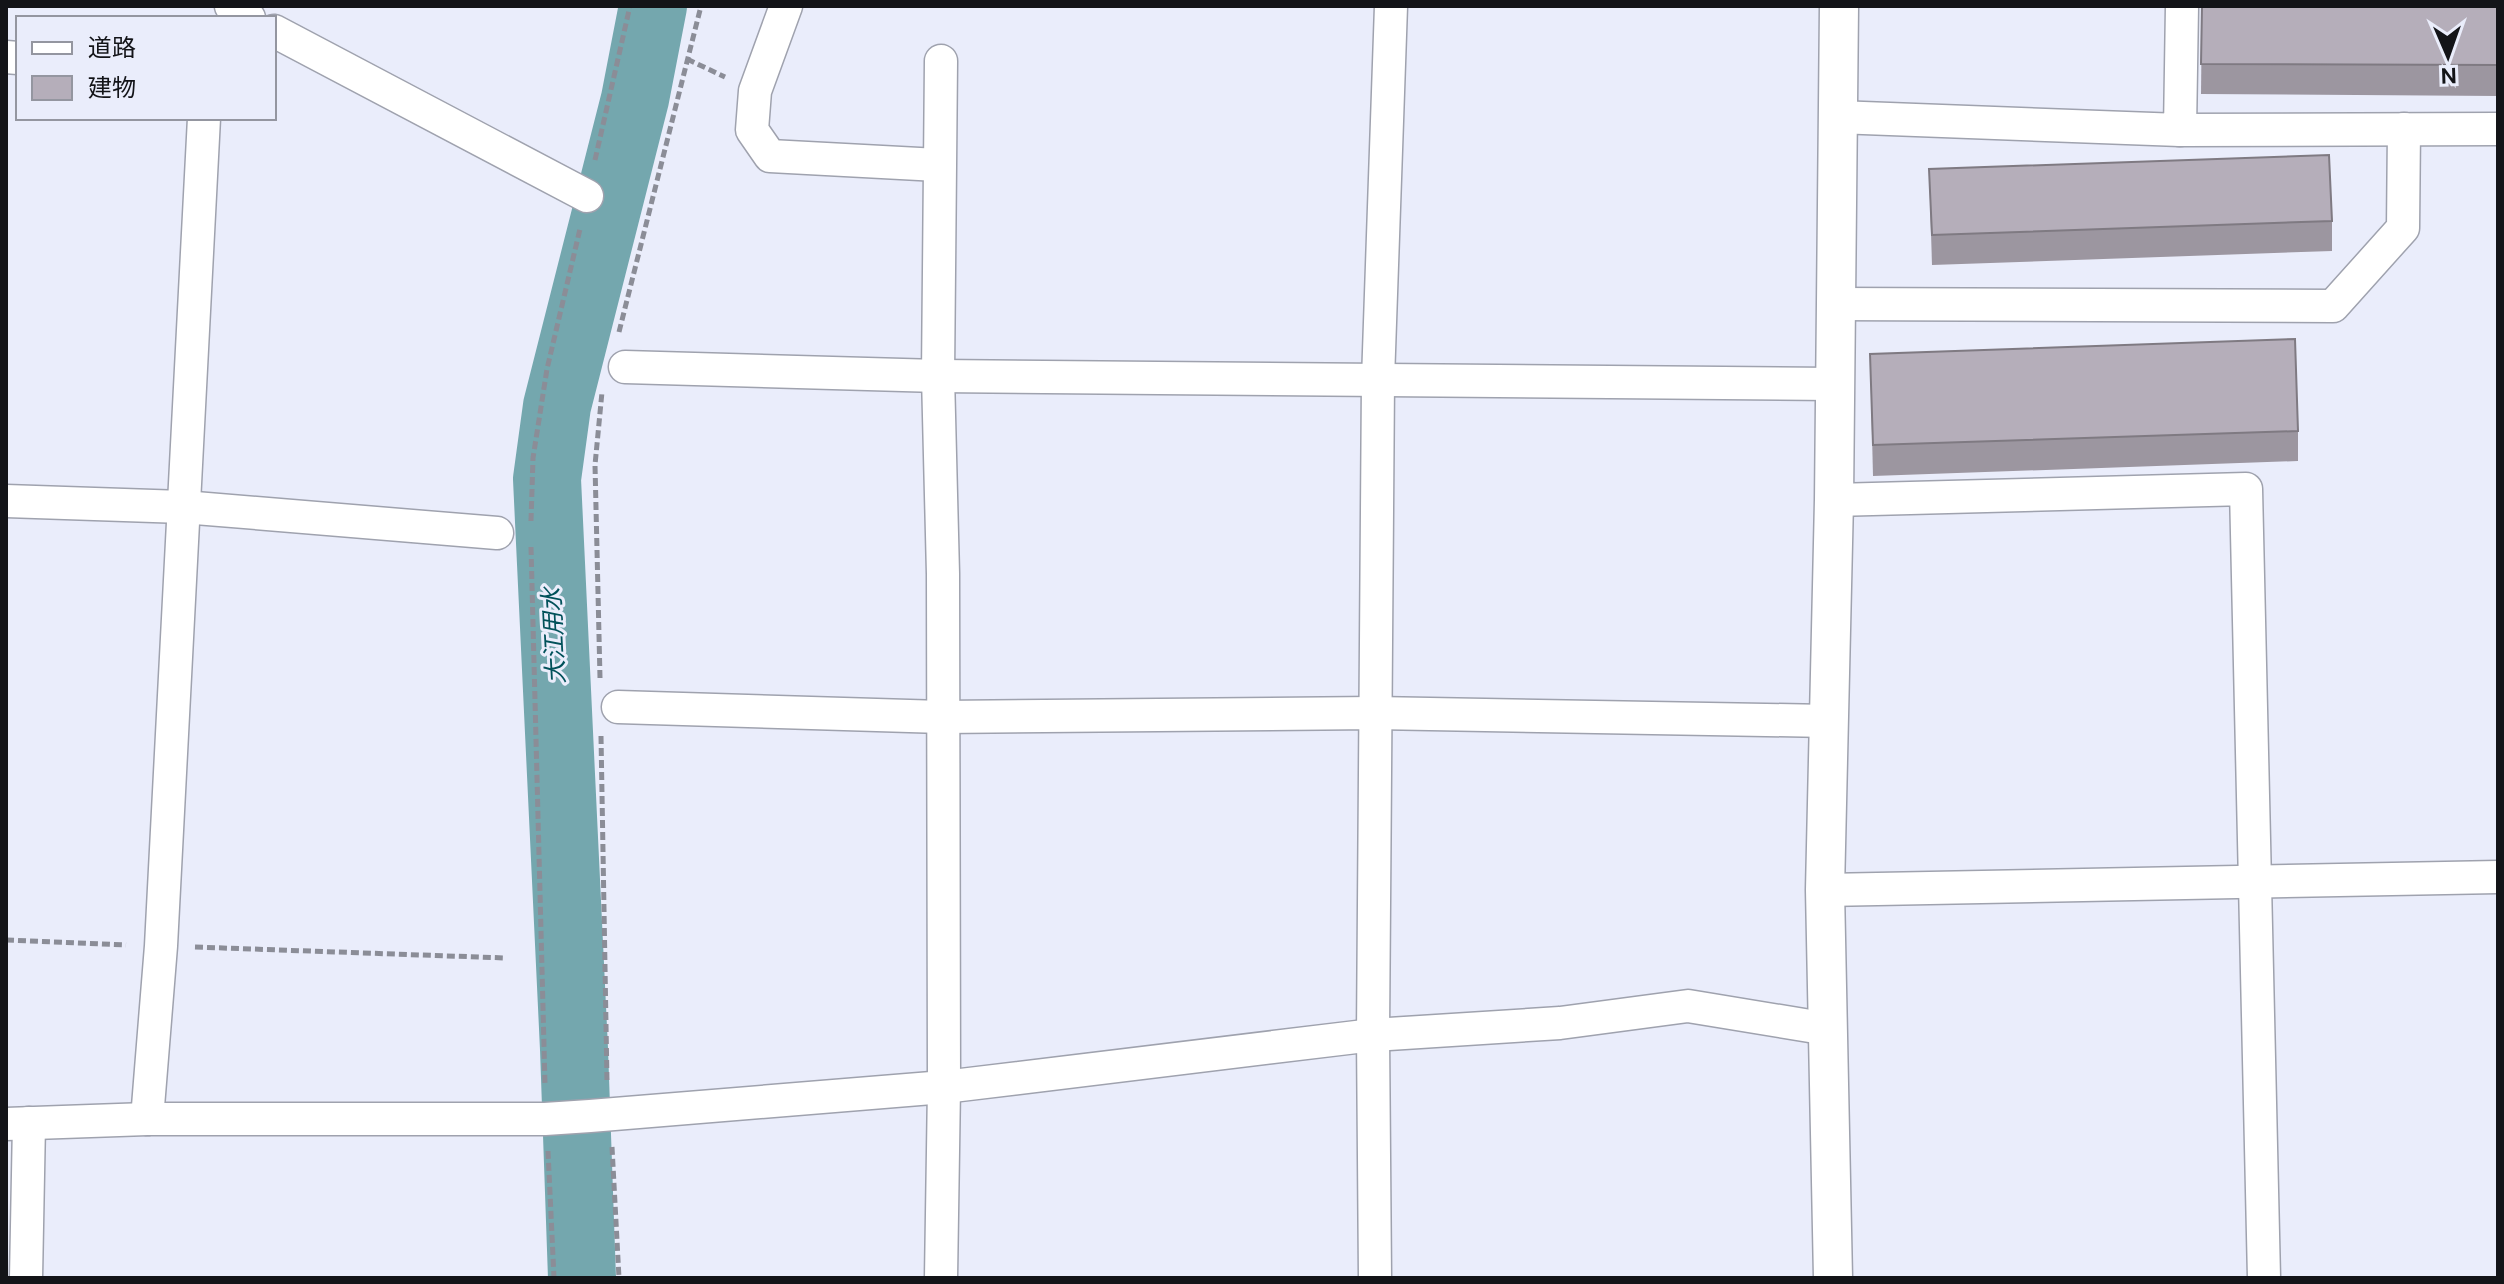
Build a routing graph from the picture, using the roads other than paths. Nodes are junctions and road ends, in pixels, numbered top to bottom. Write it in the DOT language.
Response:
graph roads {
  1 [pos="786,6"];
  2 [pos="1391,6"];
  3 [pos="1839,6"];
  4 [pos="2182,6"];
  5 [pos="276,32"];
  6 [pos="941,61"];
  7 [pos="1837,117"];
  8 [pos="204,120"];
  9 [pos="2404,129"];
  10 [pos="2498,129"];
  11 [pos="2180,130"];
  12 [pos="938,165"];
  13 [pos="587,196"];
  14 [pos="1835,304"];
  15 [pos="616,373"];
  16 [pos="938,376"];
  17 [pos="1378,380"];
  18 [pos="1833,384"];
  19 [pos="1834,500"];
  20 [pos="6,501"];
  21 [pos="183,507"];
  22 [pos="497,533"];
  23 [pos="606,707"];
  24 [pos="1375,713"];
  25 [pos="942,717"];
  26 [pos="1828,721"];
  27 [pos="2498,877"];
  28 [pos="2254,881"];
  29 [pos="1825,890"];
  30 [pos="1828,1029"];
  31 [pos="1373,1035"];
  32 [pos="944,1087"];
  33 [pos="147,1119"];
  34 [pos="18,1124"];
  35 [pos="26,1278"];
  36 [pos="941,1278"];
  37 [pos="1375,1278"];
  38 [pos="1833,1278"];
  39 [pos="2264,1278"];
  1 -- 12 [label="street"];
  2 -- 17 [label="street"];
  3 -- 7 [label="street"];
  4 -- 11 [label="street"];
  5 -- 13 [label="street"];
  6 -- 12 [label="street"];
  7 -- 11 [label="street"];
  7 -- 14 [label="street"];
  8 -- 21 [label="street"];
  9 -- 10 [label="street"];
  9 -- 11 [label="street"];
  9 -- 14 [label="street"];
  12 -- 16 [label="street"];
  14 -- 18 [label="street"];
  15 -- 16 [label="street"];
  16 -- 17 [label="street"];
  16 -- 25 [label="street"];
  17 -- 18 [label="street"];
  17 -- 24 [label="street"];
  18 -- 19 [label="street"];
  19 -- 26 [label="street"];
  19 -- 28 [label="street"];
  20 -- 21 [label="street"];
  21 -- 22 [label="street"];
  21 -- 33 [label="street"];
  23 -- 25 [label="street"];
  24 -- 25 [label="street"];
  24 -- 26 [label="street"];
  24 -- 31 [label="street"];
  25 -- 32 [label="street"];
  26 -- 29 [label="street"];
  27 -- 28 [label="street"];
  28 -- 29 [label="street"];
  28 -- 39 [label="street"];
  29 -- 30 [label="street"];
  30 -- 31 [label="street"];
  30 -- 38 [label="street"];
  31 -- 32 [label="street"];
  31 -- 37 [label="street"];
  32 -- 33 [label="street"];
  32 -- 36 [label="street"];
  33 -- 34 [label="street"];
  34 -- 35 [label="street"];
}
